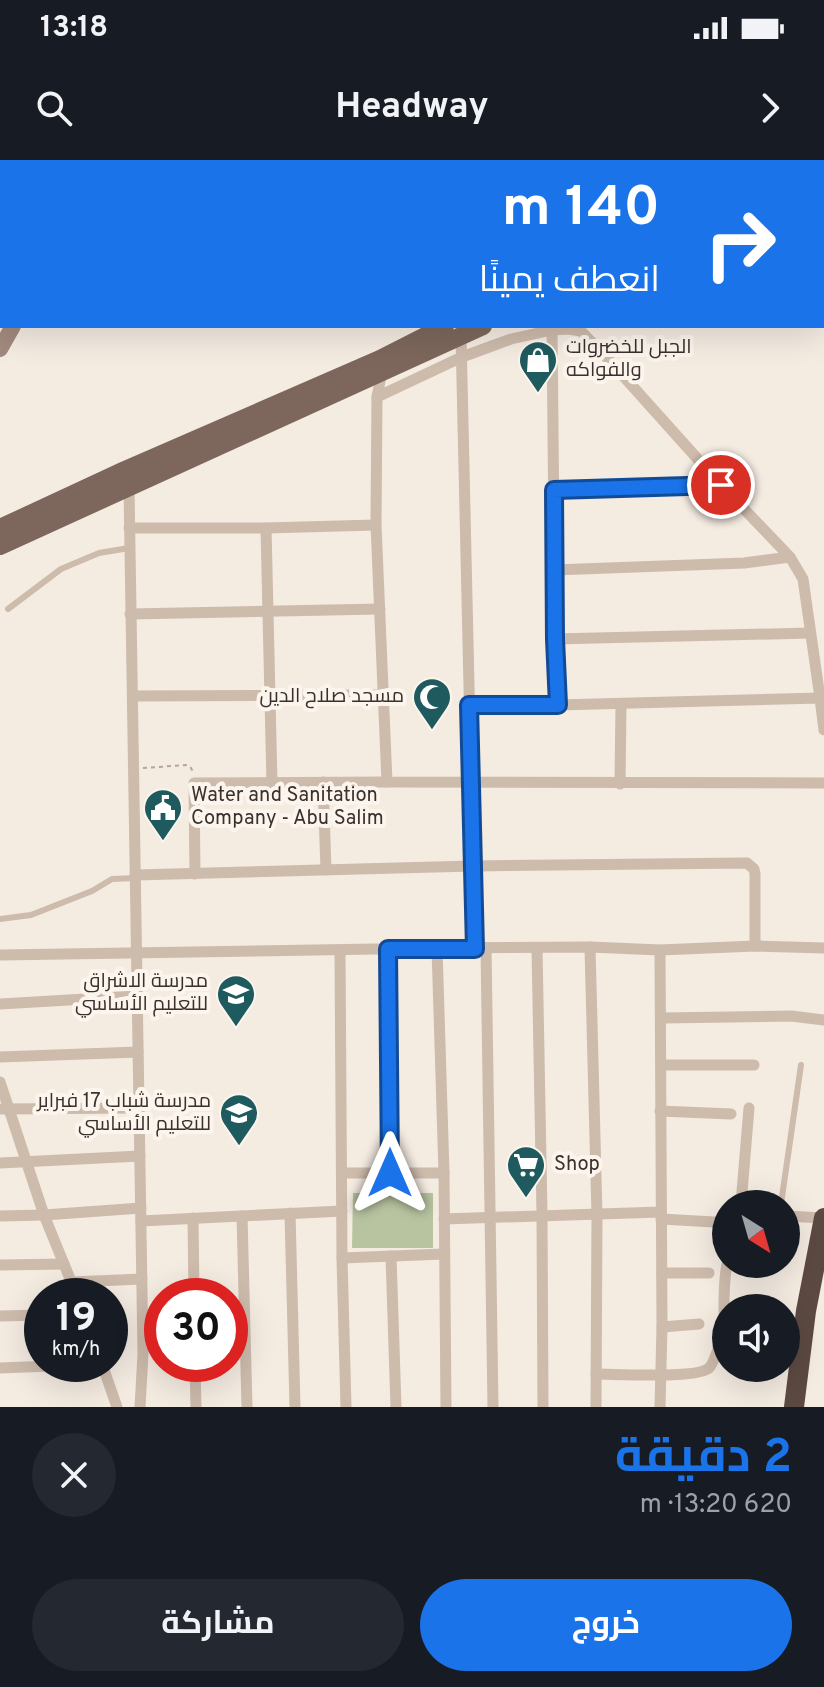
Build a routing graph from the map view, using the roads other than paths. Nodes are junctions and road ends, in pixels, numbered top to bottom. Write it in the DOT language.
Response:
graph roads {
  1 [pos="12,328"];
  2 [pos="552,328"];
  3 [pos="581,329"];
  4 [pos="453,331"];
  5 [pos="0,349"];
  6 [pos="462,357"];
  7 [pos="381,366"];
  8 [pos="377,397"];
  9 [pos="721,485"];
  10 [pos="129,487"];
  11 [pos="554,490"];
  12 [pos="376,525"];
  13 [pos="0,528"];
  14 [pos="129,528"];
  15 [pos="266,528"];
  16 [pos="0,546"];
  17 [pos="129,548"];
  18 [pos="790,557"];
  19 [pos="554,570"];
  20 [pos="8,609"];
  21 [pos="380,609"];
  22 [pos="268,611"];
  23 [pos="130,614"];
  24 [pos="810,633"];
  25 [pos="555,639"];
  26 [pos="383,695"];
  27 [pos="133,696"];
  28 [pos="270,696"];
  29 [pos="820,698"];
  30 [pos="621,704"];
  31 [pos="469,705"];
  32 [pos="558,705"];
  33 [pos="824,730"];
  34 [pos="323,782"];
  35 [pos="387,782"];
  36 [pos="471,782"];
  37 [pos="824,783"];
  38 [pos="272,784"];
  39 [pos="620,784"];
  40 [pos="473,866"];
  41 [pos="326,870"];
  42 [pos="195,874"];
  43 [pos="136,876"];
  44 [pos="0,919"];
  45 [pos="755,946"];
  46 [pos="590,947"];
  47 [pos="437,948"];
  48 [pos="537,948"];
  49 [pos="824,948"];
  50 [pos="388,949"];
  51 [pos="480,949"];
  52 [pos="660,950"];
  53 [pos="340,951"];
  54 [pos="136,953"];
  55 [pos="0,955"];
  56 [pos="137,996"];
  57 [pos="0,1004"];
  58 [pos="662,1018"];
  59 [pos="824,1020"];
  60 [pos="138,1052"];
  61 [pos="0,1057"];
  62 [pos="662,1065"];
  63 [pos="754,1065"];
  64 [pos="801,1065"];
  65 [pos="0,1082"];
  66 [pos="138,1108"];
  67 [pos="749,1108"];
  68 [pos="4,1109"];
  69 [pos="660,1111"];
  70 [pos="731,1114"];
  71 [pos="140,1156"];
  72 [pos="0,1163"];
  73 [pos="27,1163"];
  74 [pos="342,1173"];
  75 [pos="390,1173"];
  76 [pos="444,1173"];
  77 [pos="742,1190"];
  78 [pos="783,1190"];
  79 [pos="342,1211"];
  80 [pos="290,1213"];
  81 [pos="141,1214"];
  82 [pos="542,1214"];
  83 [pos="44,1215"];
  84 [pos="597,1215"];
  85 [pos="0,1216"];
  86 [pos="242,1216"];
  87 [pos="661,1216"];
  88 [pos="492,1217"];
  89 [pos="800,1217"];
  90 [pos="193,1218"];
  91 [pos="824,1218"];
  92 [pos="444,1219"];
  93 [pos="712,1222"];
  94 [pos="444,1254"];
  95 [pos="391,1256"];
  96 [pos="342,1258"];
  97 [pos="64,1264"];
  98 [pos="0,1265"];
  99 [pos="662,1273"];
  100 [pos="709,1273"];
  101 [pos="70,1278"];
  102 [pos="194,1278"];
  103 [pos="724,1278"];
  104 [pos="142,1279"];
  105 [pos="128,1280"];
  106 [pos="24,1315"];
  107 [pos="0,1316"];
  108 [pos="699,1324"];
  109 [pos="662,1327"];
  110 [pos="24,1367"];
  111 [pos="0,1368"];
  112 [pos="596,1374"];
  113 [pos="661,1375"];
  114 [pos="108,1382"];
  115 [pos="195,1382"];
  116 [pos="117,1407"];
  117 [pos="140,1407"];
  118 [pos="196,1407"];
  119 [pos="247,1407"];
  120 [pos="295,1407"];
  121 [pos="346,1407"];
  122 [pos="396,1407"];
  123 [pos="446,1407"];
  124 [pos="493,1407"];
  125 [pos="543,1407"];
  126 [pos="596,1407"];
  127 [pos="660,1407"];
  128 [pos="794,1407"];
  1 -- 5 [label="main road"];
  2 -- 3 [label="street"];
  2 -- 6 [label="street"];
  2 -- 11 [label="street"];
  3 -- 9 [label="street"];
  4 -- 6 [label="street"];
  4 -- 7 [label="main road"];
  6 -- 8 [label="street"];
  6 -- 31 [label="street"];
  7 -- 8 [label="street"];
  7 -- 10 [label="main road"];
  7 -- 13 [label="main road"];
  8 -- 12 [label="street"];
  9 -- 11 [label="street"];
  9 -- 18 [label="street"];
  10 -- 14 [label="street"];
  10 -- 16 [label="main road"];
  11 -- 19 [label="street"];
  12 -- 15 [label="street"];
  12 -- 21 [label="street"];
  14 -- 15 [label="street"];
  14 -- 17 [label="street"];
  15 -- 22 [label="street"];
  17 -- 20 [label="lane"];
  17 -- 23 [label="street"];
  18 -- 19 [label="street"];
  18 -- 24 [label="street"];
  19 -- 25 [label="street"];
  21 -- 22 [label="street"];
  21 -- 26 [label="street"];
  22 -- 23 [label="street"];
  22 -- 28 [label="street"];
  23 -- 27 [label="street"];
  24 -- 25 [label="street"];
  24 -- 29 [label="street"];
  25 -- 32 [label="street"];
  26 -- 28 [label="street"];
  26 -- 35 [label="street"];
  27 -- 28 [label="street"];
  27 -- 43 [label="street"];
  28 -- 38 [label="street"];
  29 -- 30 [label="street"];
  29 -- 33 [label="street"];
  30 -- 32 [label="street"];
  30 -- 39 [label="street"];
  31 -- 32 [label="street"];
  31 -- 36 [label="street"];
  34 -- 35 [label="street"];
  34 -- 38 [label="street"];
  34 -- 41 [label="street"];
  35 -- 36 [label="street"];
  36 -- 39 [label="street"];
  36 -- 40 [label="street"];
  37 -- 39 [label="street"];
  38 -- 42 [label="street"];
  40 -- 41 [label="street"];
  40 -- 45 [label="street"];
  40 -- 51 [label="street"];
  41 -- 42 [label="street"];
  42 -- 43 [label="street"];
  43 -- 44 [label="lane"];
  43 -- 54 [label="street"];
  45 -- 49 [label="street"];
  45 -- 52 [label="street"];
  46 -- 48 [label="street"];
  46 -- 52 [label="street"];
  46 -- 84 [label="street"];
  47 -- 50 [label="street"];
  47 -- 51 [label="street"];
  47 -- 76 [label="street"];
  48 -- 51 [label="street"];
  48 -- 82 [label="street"];
  50 -- 53 [label="street"];
  50 -- 75 [label="street"];
  51 -- 88 [label="street"];
  52 -- 58 [label="street"];
  53 -- 54 [label="street"];
  53 -- 74 [label="street"];
  54 -- 55 [label="street"];
  54 -- 56 [label="street"];
  56 -- 57 [label="street"];
  56 -- 60 [label="street"];
  58 -- 59 [label="street"];
  58 -- 62 [label="street"];
  60 -- 61 [label="street"];
  60 -- 66 [label="street"];
  62 -- 63 [label="street"];
  62 -- 69 [label="street"];
  64 -- 78 [label="lane"];
  65 -- 68 [label="street"];
  66 -- 68 [label="street"];
  66 -- 71 [label="street"];
  67 -- 77 [label="street"];
  68 -- 73 [label="street"];
  69 -- 70 [label="street"];
  69 -- 87 [label="street"];
  71 -- 73 [label="street"];
  71 -- 81 [label="street"];
  72 -- 73 [label="street"];
  73 -- 83 [label="street"];
  74 -- 75 [label="street"];
  74 -- 79 [label="street"];
  75 -- 76 [label="street"];
  76 -- 92 [label="street"];
  79 -- 80 [label="street"];
  79 -- 96 [label="street"];
  80 -- 86 [label="street"];
  80 -- 120 [label="street"];
  81 -- 83 [label="street"];
  81 -- 90 [label="street"];
  81 -- 104 [label="street"];
  82 -- 84 [label="street"];
  82 -- 88 [label="street"];
  82 -- 125 [label="street"];
  83 -- 85 [label="street"];
  83 -- 97 [label="street"];
  84 -- 87 [label="street"];
  84 -- 112 [label="street"];
  86 -- 90 [label="street"];
  86 -- 119 [label="street"];
  87 -- 93 [label="street"];
  87 -- 99 [label="street"];
  88 -- 92 [label="street"];
  88 -- 124 [label="street"];
  89 -- 91 [label="street"];
  90 -- 102 [label="street"];
  91 -- 128 [label="highway"];
  92 -- 94 [label="street"];
  94 -- 95 [label="street"];
  94 -- 123 [label="street"];
  95 -- 96 [label="street"];
  95 -- 122 [label="street"];
  96 -- 121 [label="street"];
  97 -- 98 [label="street"];
  97 -- 101 [label="street"];
  99 -- 100 [label="street"];
  99 -- 109 [label="street"];
  103 -- 113 [label="street"];
  104 -- 105 [label="street"];
  104 -- 117 [label="street"];
  106 -- 107 [label="street"];
  108 -- 109 [label="street"];
  109 -- 113 [label="street"];
  110 -- 111 [label="street"];
  112 -- 113 [label="street"];
  112 -- 126 [label="street"];
  113 -- 127 [label="street"];
  114 -- 116 [label="street"];
  115 -- 118 [label="street"];
}
